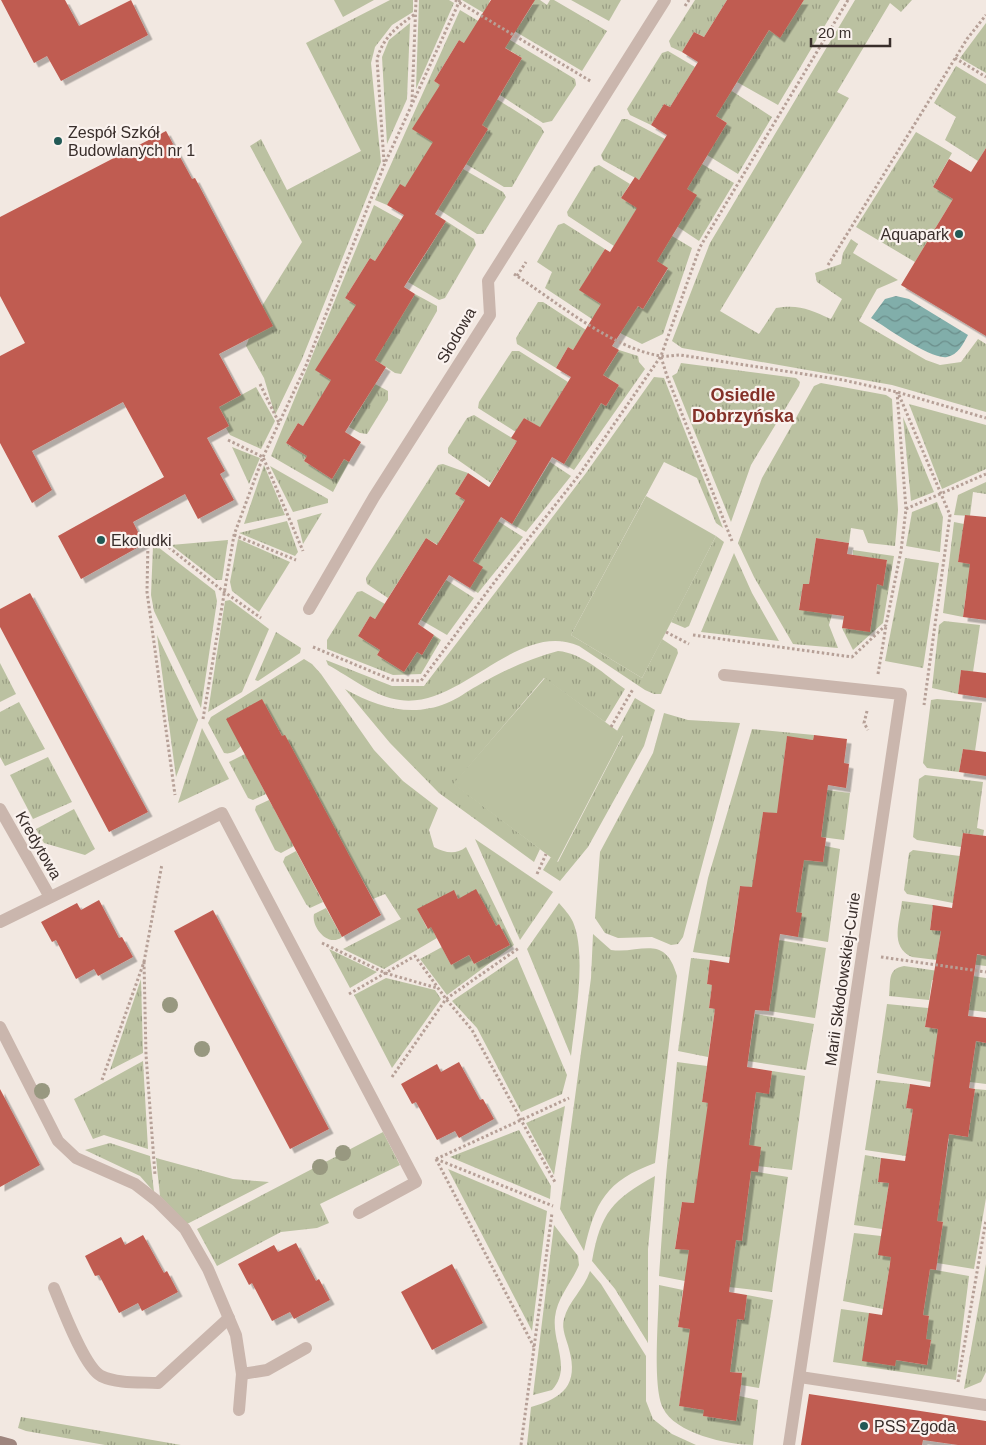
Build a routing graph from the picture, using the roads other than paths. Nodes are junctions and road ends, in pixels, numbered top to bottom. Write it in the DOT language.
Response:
graph roads {
  1 [pos="665,0"];
  2 [pos="310,609"];
  3 [pos="724,675"];
  4 [pos="0,809"];
  5 [pos="50,897"];
  6 [pos="0,922"];
  7 [pos="0,1026"];
  8 [pos="359,1212"];
  9 [pos="54,1288"];
  10 [pos="229,1318"];
  11 [pos="306,1348"];
  12 [pos="242,1374"];
  13 [pos="800,1377"];
  14 [pos="986,1405"];
  15 [pos="239,1410"];
  16 [pos="789,1445"];
  1 -- 2 [label="street, Słodowa"];
  3 -- 13 [label="street, Marii Skłodowskiej-Curie"];
  4 -- 5 [label="street, Kredytowa"];
  5 -- 6 [label="street"];
  5 -- 8 [label="street"];
  7 -- 10 [label="street"];
  9 -- 10 [label="street"];
  10 -- 12 [label="street"];
  11 -- 12 [label="street"];
  12 -- 15 [label="street"];
  13 -- 14 [label="street"];
  13 -- 16 [label="street, Marii Skłodowskiej-Curie"];
}
